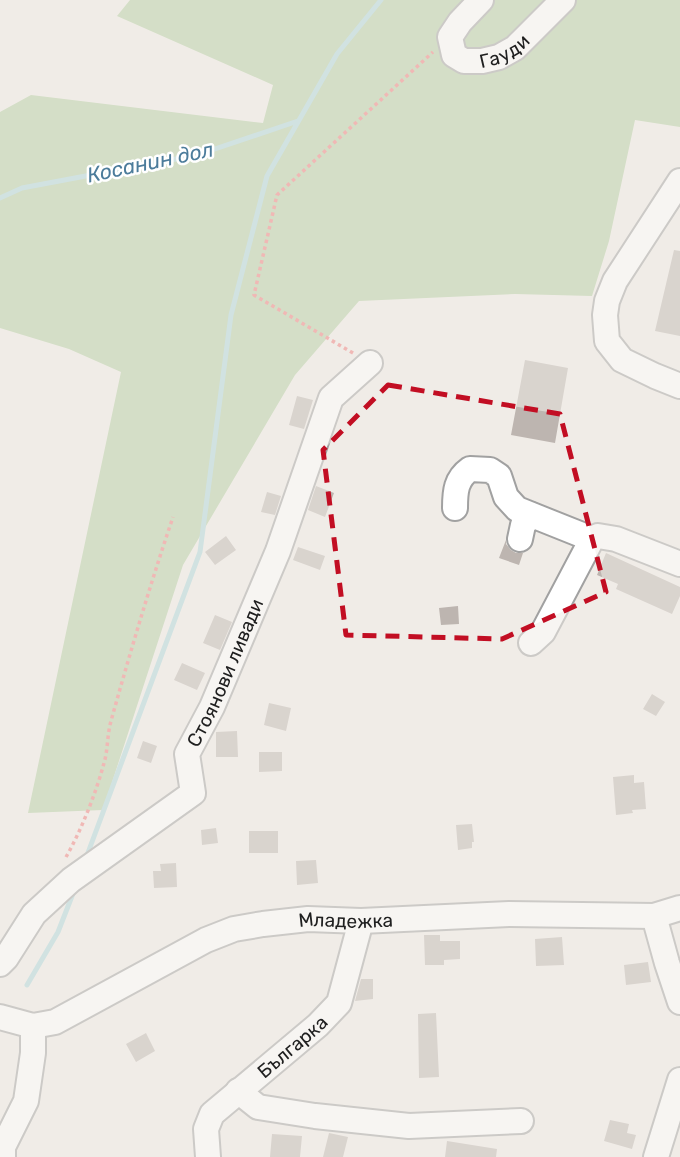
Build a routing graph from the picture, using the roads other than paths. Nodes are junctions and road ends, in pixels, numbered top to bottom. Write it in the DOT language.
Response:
graph roads {
  1 [pos="481,0"];
  2 [pos="563,0"];
  3 [pos="680,181"];
  4 [pos="370,363"];
  5 [pos="680,386"];
  6 [pos="455,508"];
  7 [pos="531,515"];
  8 [pos="520,539"];
  9 [pos="592,539"];
  10 [pos="680,564"];
  11 [pos="531,643"];
  12 [pos="680,907"];
  13 [pos="654,916"];
  14 [pos="361,921"];
  15 [pos="0,964"];
  16 [pos="680,1002"];
  17 [pos="0,1017"];
  18 [pos="33,1026"];
  19 [pos="680,1080"];
  20 [pos="238,1091"];
  21 [pos="521,1121"];
  22 [pos="3,1157"];
  23 [pos="208,1157"];
  24 [pos="656,1157"];
  1 -- 2 [label="street, Гауди"];
  3 -- 5 [label="street"];
  4 -- 15 [label="street, Стоянови ливади"];
  6 -- 7 [label="street"];
  7 -- 8 [label="street"];
  7 -- 9 [label="street"];
  9 -- 10 [label="street"];
  9 -- 11 [label="street"];
  12 -- 13 [label="street, Младежка"];
  13 -- 14 [label="street, Младежка"];
  13 -- 16 [label="street"];
  14 -- 18 [label="street, Младежка"];
  14 -- 20 [label="street, Българка"];
  17 -- 18 [label="street"];
  18 -- 22 [label="street"];
  19 -- 24 [label="street"];
  20 -- 21 [label="street"];
  20 -- 23 [label="street, Българка"];
}
